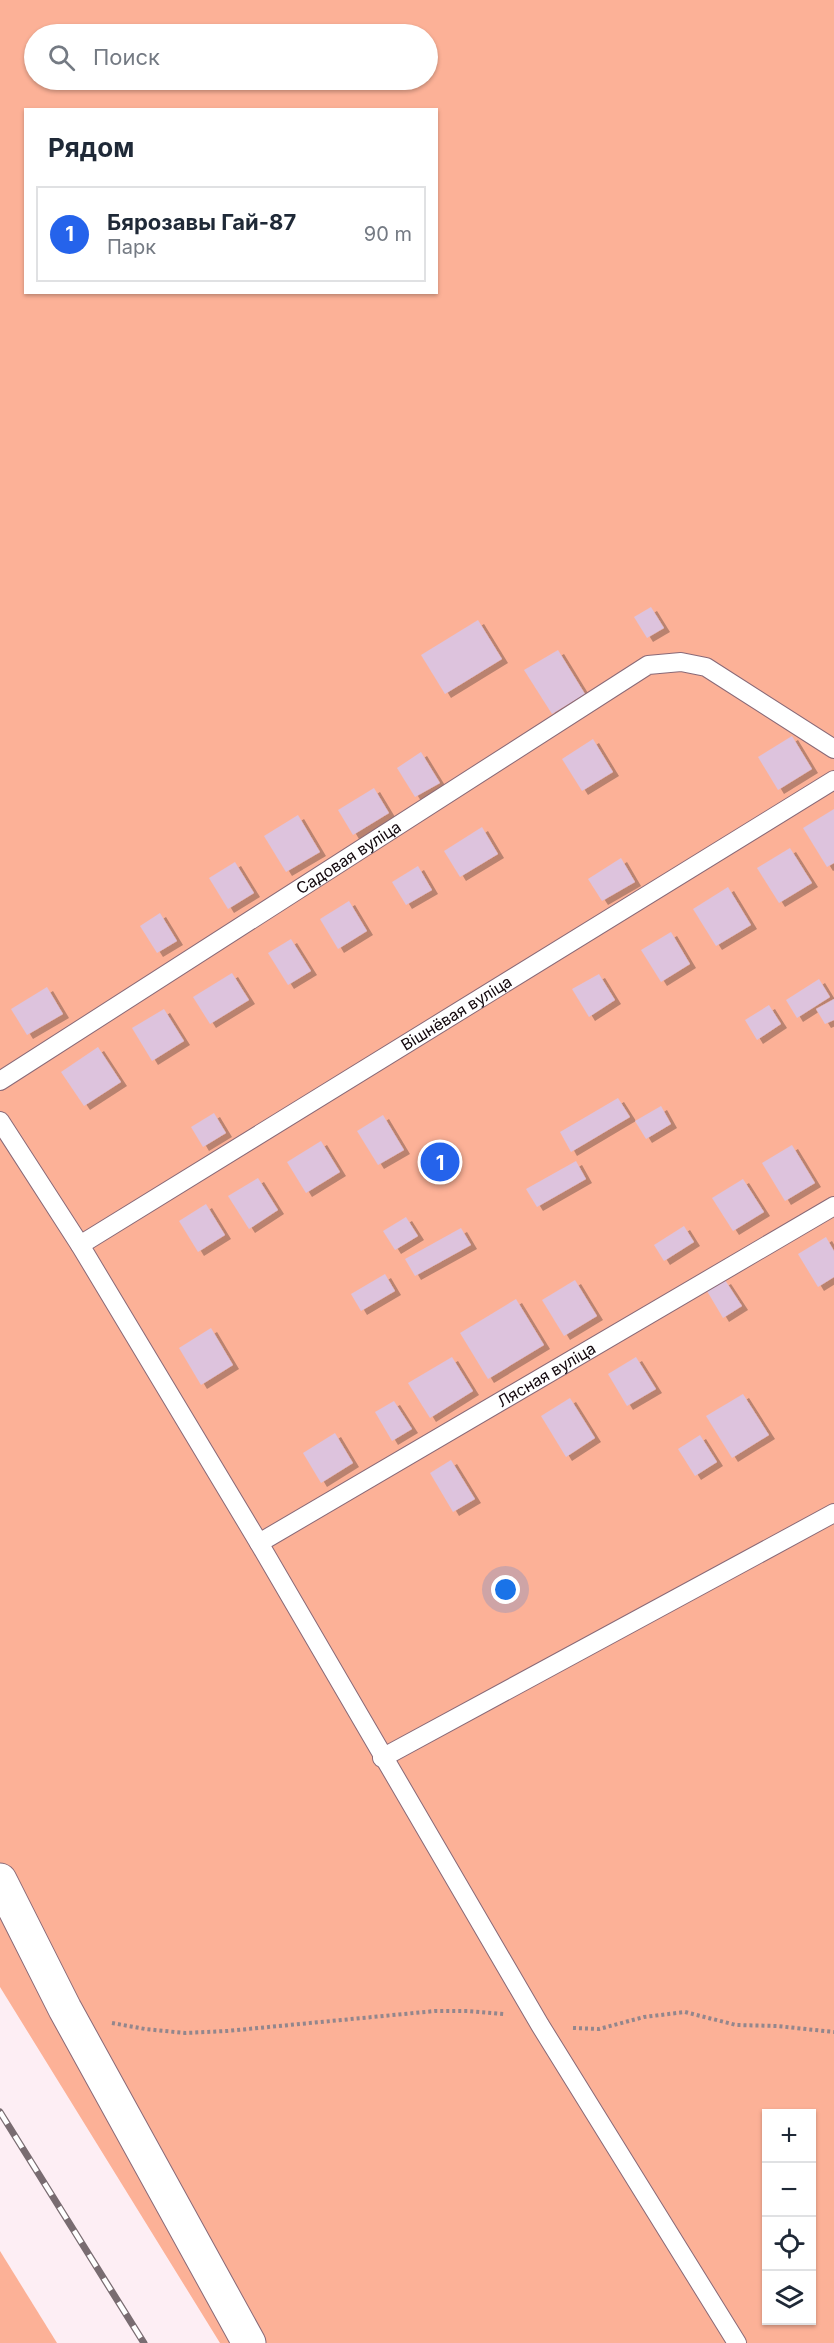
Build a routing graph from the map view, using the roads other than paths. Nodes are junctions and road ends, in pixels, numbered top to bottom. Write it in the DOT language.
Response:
graph roads {
  1 [pos="834,749"];
  2 [pos="834,780"];
  3 [pos="0,1081"];
  4 [pos="0,1122"];
  5 [pos="834,1206"];
  6 [pos="80,1245"];
  7 [pos="834,1513"];
  8 [pos="259,1544"];
  9 [pos="382,1758"];
  10 [pos="0,1880"];
  11 [pos="249,2343"];
  12 [pos="736,2343"];
  1 -- 3 [label="lane, Садовая вуліца"];
  2 -- 6 [label="lane, Вішнёвая вуліца"];
  4 -- 6 [label="lane"];
  5 -- 8 [label="lane, Лясная вуліца"];
  6 -- 8 [label="lane"];
  7 -- 9 [label="lane"];
  8 -- 9 [label="lane"];
  9 -- 12 [label="lane"];
  10 -- 11 [label="street"];
}
